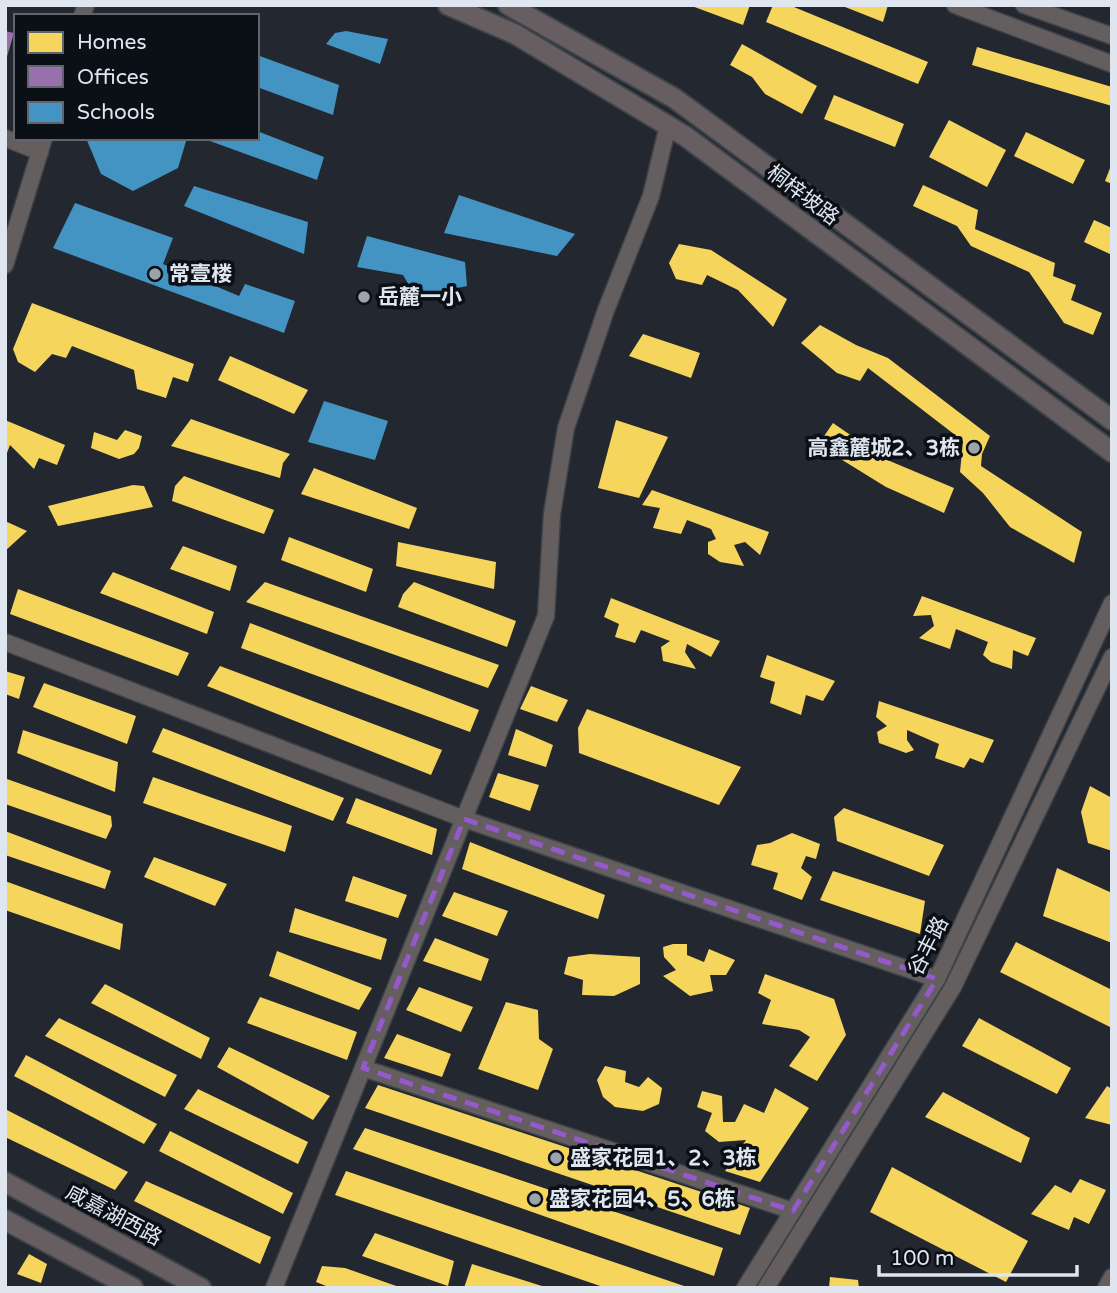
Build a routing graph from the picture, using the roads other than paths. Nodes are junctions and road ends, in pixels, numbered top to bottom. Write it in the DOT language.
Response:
graph roads {
  1 [pos="449,5"];
  2 [pos="508,5"];
  3 [pos="955,5"];
  4 [pos="1024,5"];
  5 [pos="1112,36"];
  6 [pos="1112,64"];
  7 [pos="668,125"];
  8 [pos="16,140"];
  9 [pos="42,145"];
  10 [pos="5,265"];
  11 [pos="1112,420"];
  12 [pos="1112,452"];
  13 [pos="1112,603"];
  14 [pos="5,642"];
  15 [pos="1112,657"];
  16 [pos="464,819"];
  17 [pos="937,979"];
  18 [pos="363,1068"];
  19 [pos="5,1182"];
  20 [pos="793,1211"];
  21 [pos="5,1220"];
  22 [pos="1112,1278"];
  23 [pos="133,1288"];
  24 [pos="201,1288"];
  25 [pos="274,1288"];
  26 [pos="745,1288"];
  27 [pos="766,1288"];
  28 [pos="1106,1288"];
  1 -- 7 [label="main road, 桐梓坡路"];
  2 -- 11 [label="main road, 桐梓坡路"];
  3 -- 6 [label="street"];
  4 -- 5 [label="street"];
  7 -- 12 [label="main road, 桐梓坡路"];
  7 -- 16 [label="street"];
  8 -- 9 [label="street"];
  9 -- 10 [label="street"];
  13 -- 17 [label="street, 谷丰路"];
  14 -- 16 [label="street"];
  15 -- 27 [label="street, 谷丰路"];
  16 -- 17 [label="street"];
  16 -- 18 [label="street"];
  17 -- 20 [label="street, 谷丰路"];
  18 -- 20 [label="street"];
  18 -- 25 [label="street"];
  19 -- 24 [label="main road, 咸嘉湖西路"];
  20 -- 26 [label="street, 谷丰路"];
  21 -- 23 [label="main road"];
  22 -- 28 [label="street"];
}
